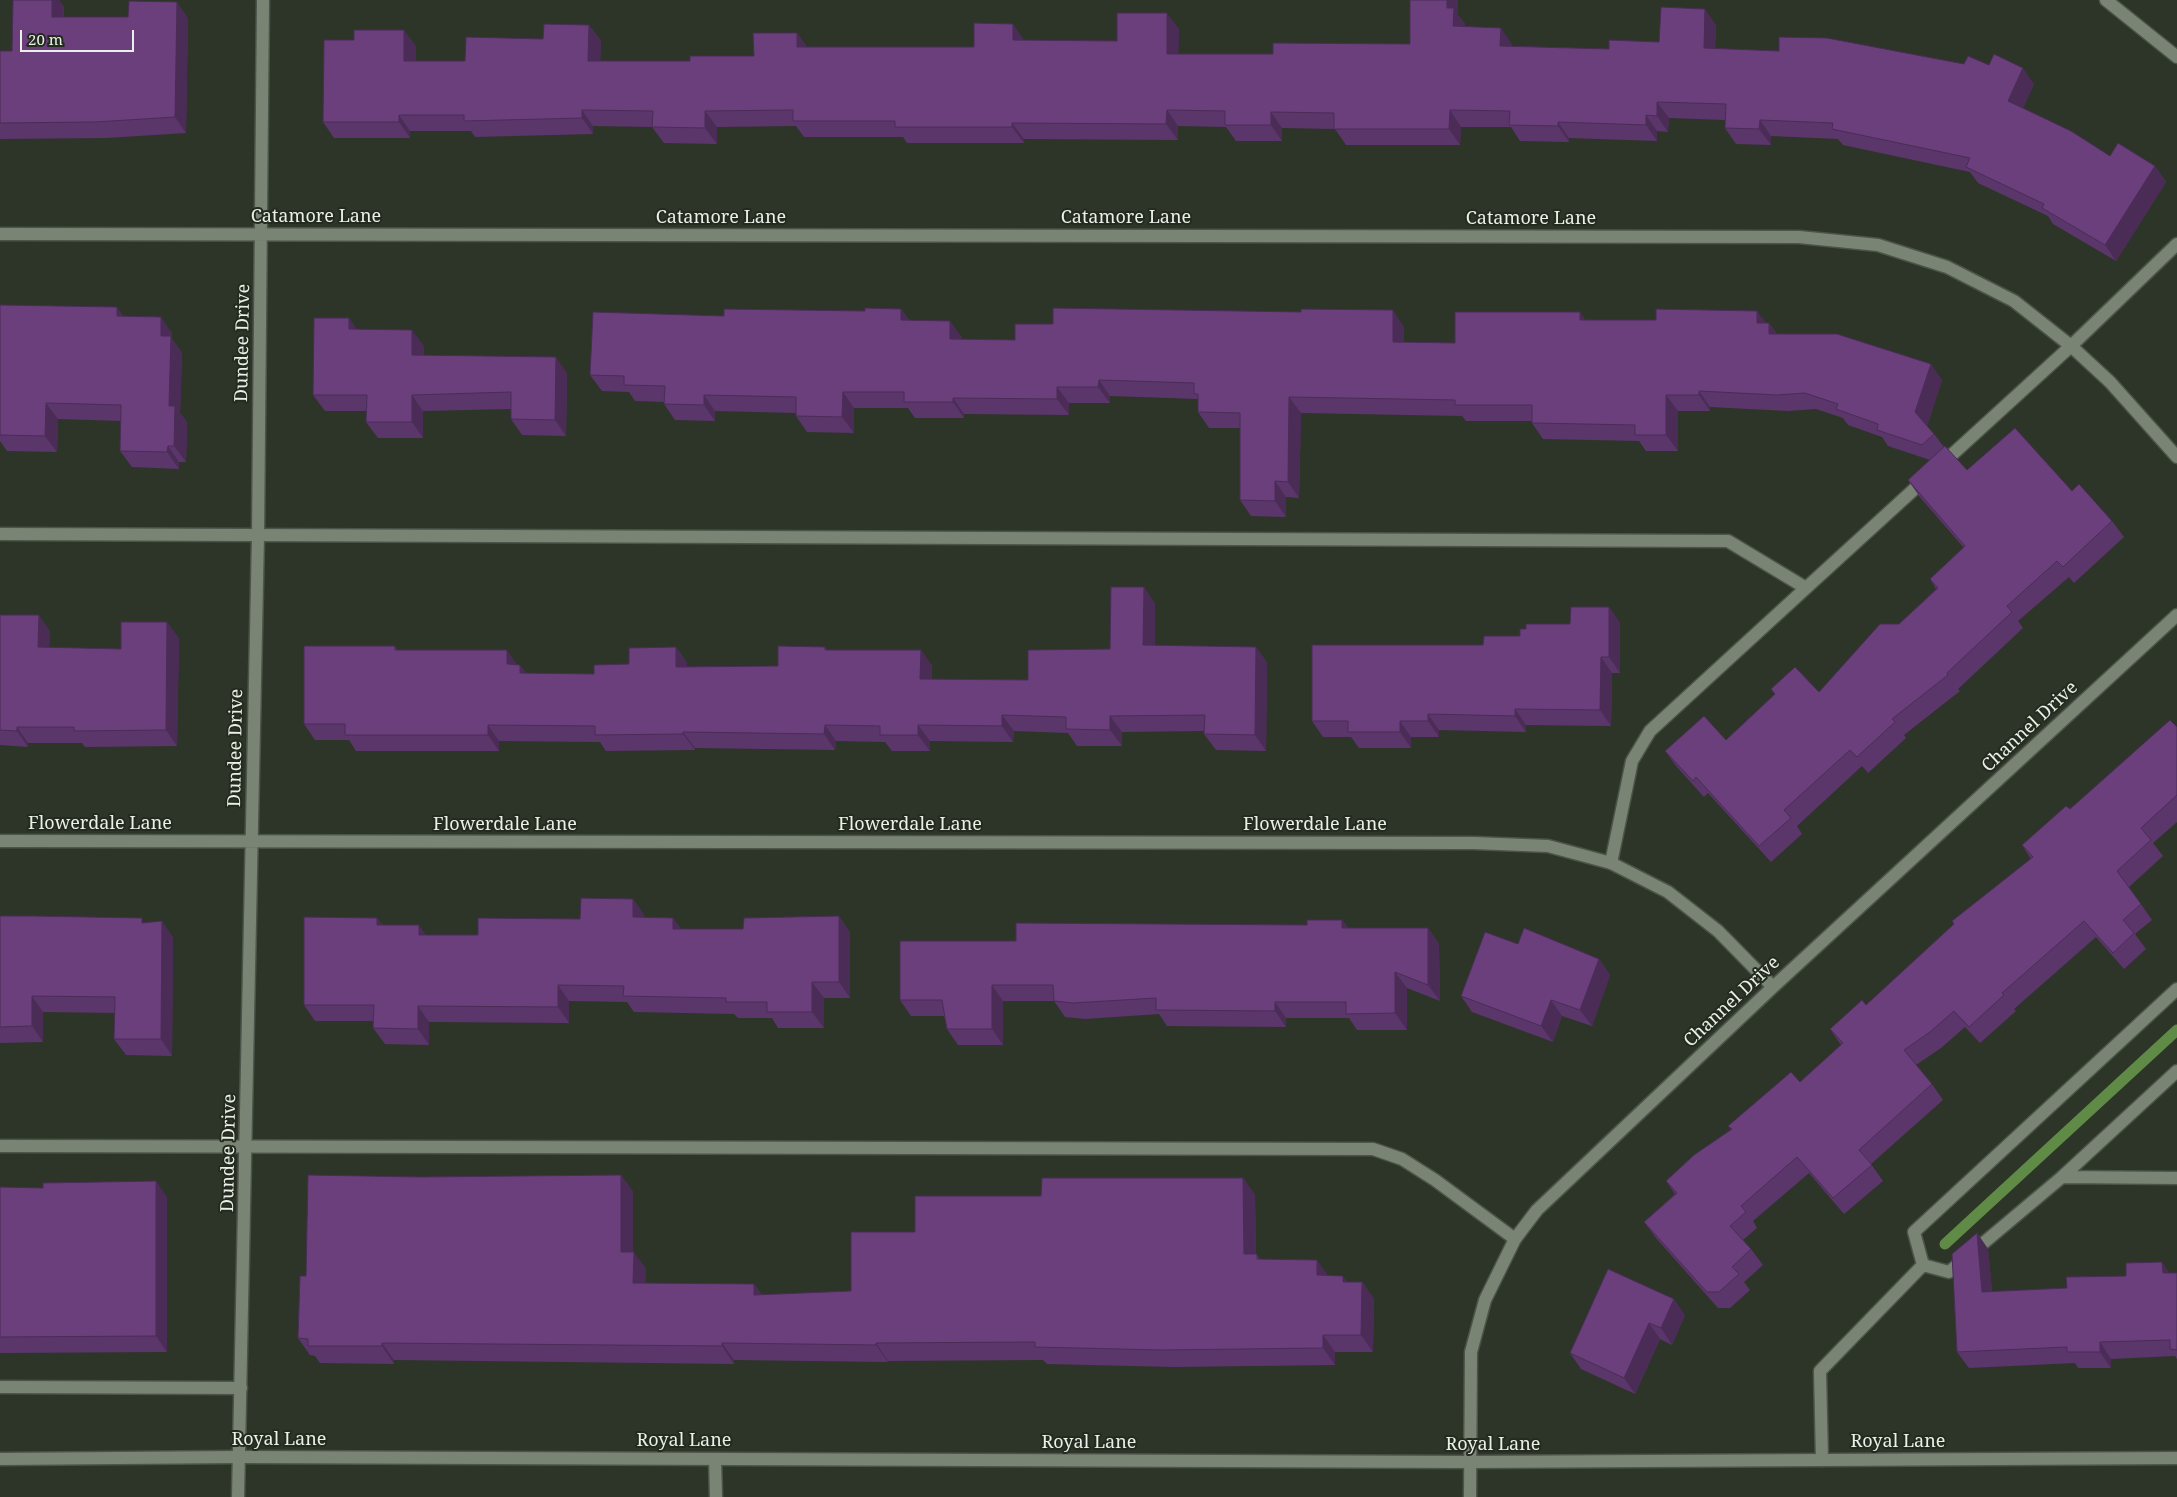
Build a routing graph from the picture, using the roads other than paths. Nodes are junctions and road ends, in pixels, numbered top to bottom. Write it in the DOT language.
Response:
graph roads {
  1 [pos="263,0"];
  2 [pos="2106,0"];
  3 [pos="2177,57"];
  4 [pos="0,234"];
  5 [pos="261,235"];
  6 [pos="2177,244"];
  7 [pos="2071,346"];
  8 [pos="2177,457"];
  9 [pos="0,534"];
  10 [pos="258,536"];
  11 [pos="1806,588"];
  12 [pos="2177,615"];
  13 [pos="0,841"];
  14 [pos="251,842"];
  15 [pos="1611,864"];
  16 [pos="1773,987"];
  17 [pos="2177,989"];
  18 [pos="2177,1071"];
  19 [pos="0,1146"];
  20 [pos="247,1146"];
  21 [pos="2062,1177"];
  22 [pos="2177,1178"];
  23 [pos="1515,1239"];
  24 [pos="1923,1265"];
  25 [pos="0,1387"];
  26 [pos="241,1388"];
  27 [pos="239,1457"];
  28 [pos="2177,1458"];
  29 [pos="0,1459"];
  30 [pos="715,1459"];
  31 [pos="1822,1460"];
  32 [pos="1470,1462"];
  33 [pos="238,1497"];
  34 [pos="716,1497"];
  35 [pos="1470,1497"];
  1 -- 5 [label="street, Dundee Drive"];
  2 -- 3 [label="street"];
  4 -- 5 [label="street, Catamore Lane"];
  5 -- 7 [label="street, Catamore Lane"];
  5 -- 10 [label="street, Dundee Drive"];
  6 -- 7 [label="street"];
  7 -- 8 [label="street, Catamore Lane"];
  7 -- 11 [label="street"];
  9 -- 10 [label="street"];
  10 -- 11 [label="street"];
  10 -- 14 [label="street, Dundee Drive"];
  11 -- 15 [label="street"];
  12 -- 16 [label="street, Channel Drive"];
  13 -- 14 [label="street, Flowerdale Lane"];
  14 -- 15 [label="street, Flowerdale Lane"];
  14 -- 20 [label="street, Dundee Drive"];
  15 -- 16 [label="street, Flowerdale Lane"];
  16 -- 23 [label="street, Channel Drive"];
  17 -- 24 [label="street"];
  18 -- 21 [label="street"];
  19 -- 20 [label="street"];
  20 -- 23 [label="street"];
  20 -- 26 [label="street, Dundee Drive"];
  21 -- 22 [label="street"];
  21 -- 24 [label="street"];
  23 -- 32 [label="street, Channel Drive"];
  24 -- 31 [label="street"];
  25 -- 26 [label="street"];
  26 -- 27 [label="street, Dundee Drive"];
  27 -- 29 [label="street, Royal Lane"];
  27 -- 30 [label="street, Royal Lane"];
  27 -- 33 [label="street, Dundee Drive"];
  28 -- 31 [label="street, Royal Lane"];
  30 -- 32 [label="street, Royal Lane"];
  30 -- 34 [label="street"];
  31 -- 32 [label="street, Royal Lane"];
  32 -- 35 [label="street, Channel Drive"];
}
